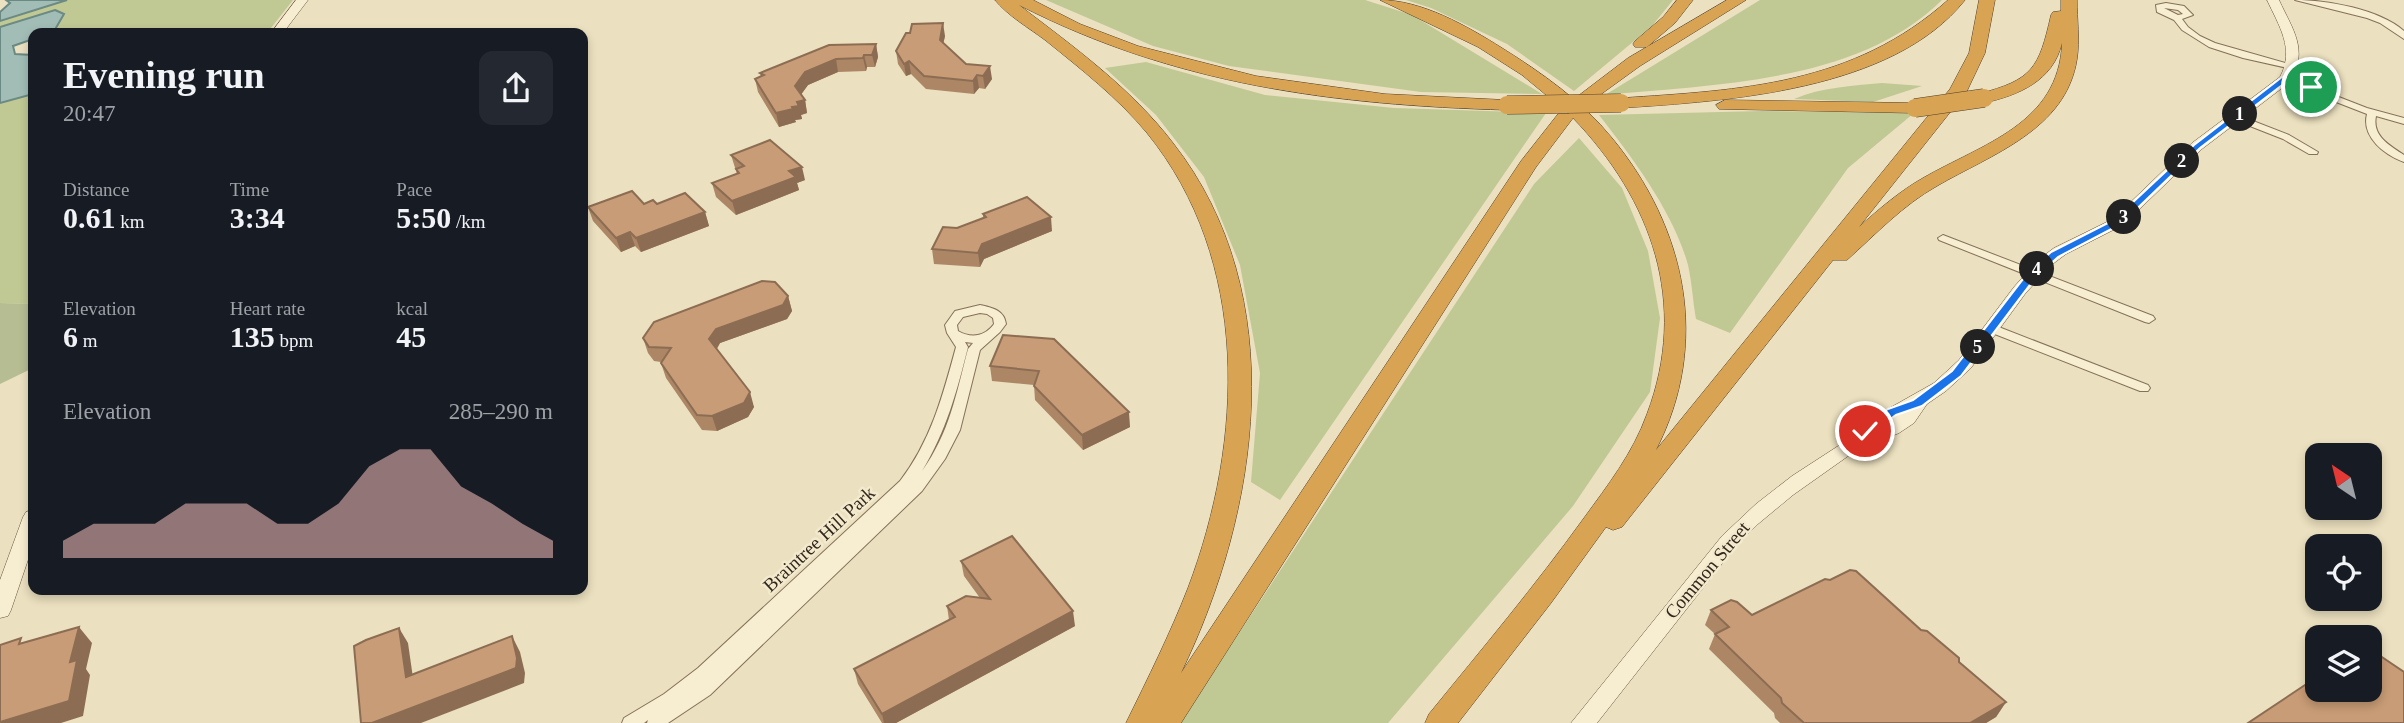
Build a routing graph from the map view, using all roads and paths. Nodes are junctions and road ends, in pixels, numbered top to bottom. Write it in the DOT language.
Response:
graph roads {
  1 [pos="302,0"];
  2 [pos="1003,0"];
  3 [pos="1021,0"];
  4 [pos="1388,0"];
  5 [pos="1685,0"];
  6 [pos="1738,0"];
  7 [pos="1957,0"];
  8 [pos="1987,0"];
  9 [pos="2067,0"];
  10 [pos="2273,0"];
  11 [pos="2299,0"];
  12 [pos="2177,18"];
  13 [pos="281,28"];
  14 [pos="2404,36"];
  15 [pos="2288,73"];
  16 [pos="1585,95"];
  17 [pos="1622,105"];
  18 [pos="1561,112"];
  19 [pos="2372,113"];
  20 [pos="2235,117"];
  21 [pos="2404,121"];
  22 [pos="2313,152"];
  23 [pos="2404,159"];
  24 [pos="1943,238"];
  25 [pos="2034,273"];
  26 [pos="1801,286"];
  27 [pos="2149,319"];
  28 [pos="1991,328"];
  29 [pos="955,335"];
  30 [pos="990,335"];
  31 [pos="2144,388"];
  32 [pos="28,531"];
  33 [pos="1543,593"];
  34 [pos="0,610"];
  35 [pos="630,723"];
  36 [pos="655,723"];
  37 [pos="1141,723"];
  38 [pos="1164,723"];
  39 [pos="1440,723"];
  40 [pos="1583,723"];
  1 -- 13 [label="street"];
  2 -- 37 [label="highway"];
  3 -- 18 [label="highway, bridge"];
  4 -- 33 [label="highway"];
  5 -- 16 [label="highway"];
  6 -- 16 [label="highway"];
  7 -- 17 [label="highway"];
  8 -- 26 [label="highway"];
  9 -- 17 [label="highway, bridge"];
  9 -- 26 [label="highway"];
  10 -- 15 [label="street"];
  11 -- 14 [label="street"];
  12 -- 15 [label="street"];
  15 -- 19 [label="street"];
  15 -- 20 [label="street, Common Street"];
  16 -- 18 [label="highway"];
  17 -- 18 [label="highway, bridge"];
  18 -- 38 [label="highway"];
  19 -- 21 [label="street"];
  19 -- 23 [label="street"];
  20 -- 22 [label="street"];
  20 -- 25 [label="street, Common Street"];
  24 -- 25 [label="street"];
  25 -- 27 [label="street"];
  25 -- 28 [label="street, Common Street"];
  26 -- 33 [label="highway"];
  28 -- 31 [label="street"];
  28 -- 40 [label="street, Common Street"];
  29 -- 30 [label="street"];
  29 -- 30 [label="street"];
  29 -- 35 [label="street, Braintree Hill Park"];
  30 -- 36 [label="street, Braintree Hill Park"];
  32 -- 34 [label="street"];
  33 -- 39 [label="highway"];
}
